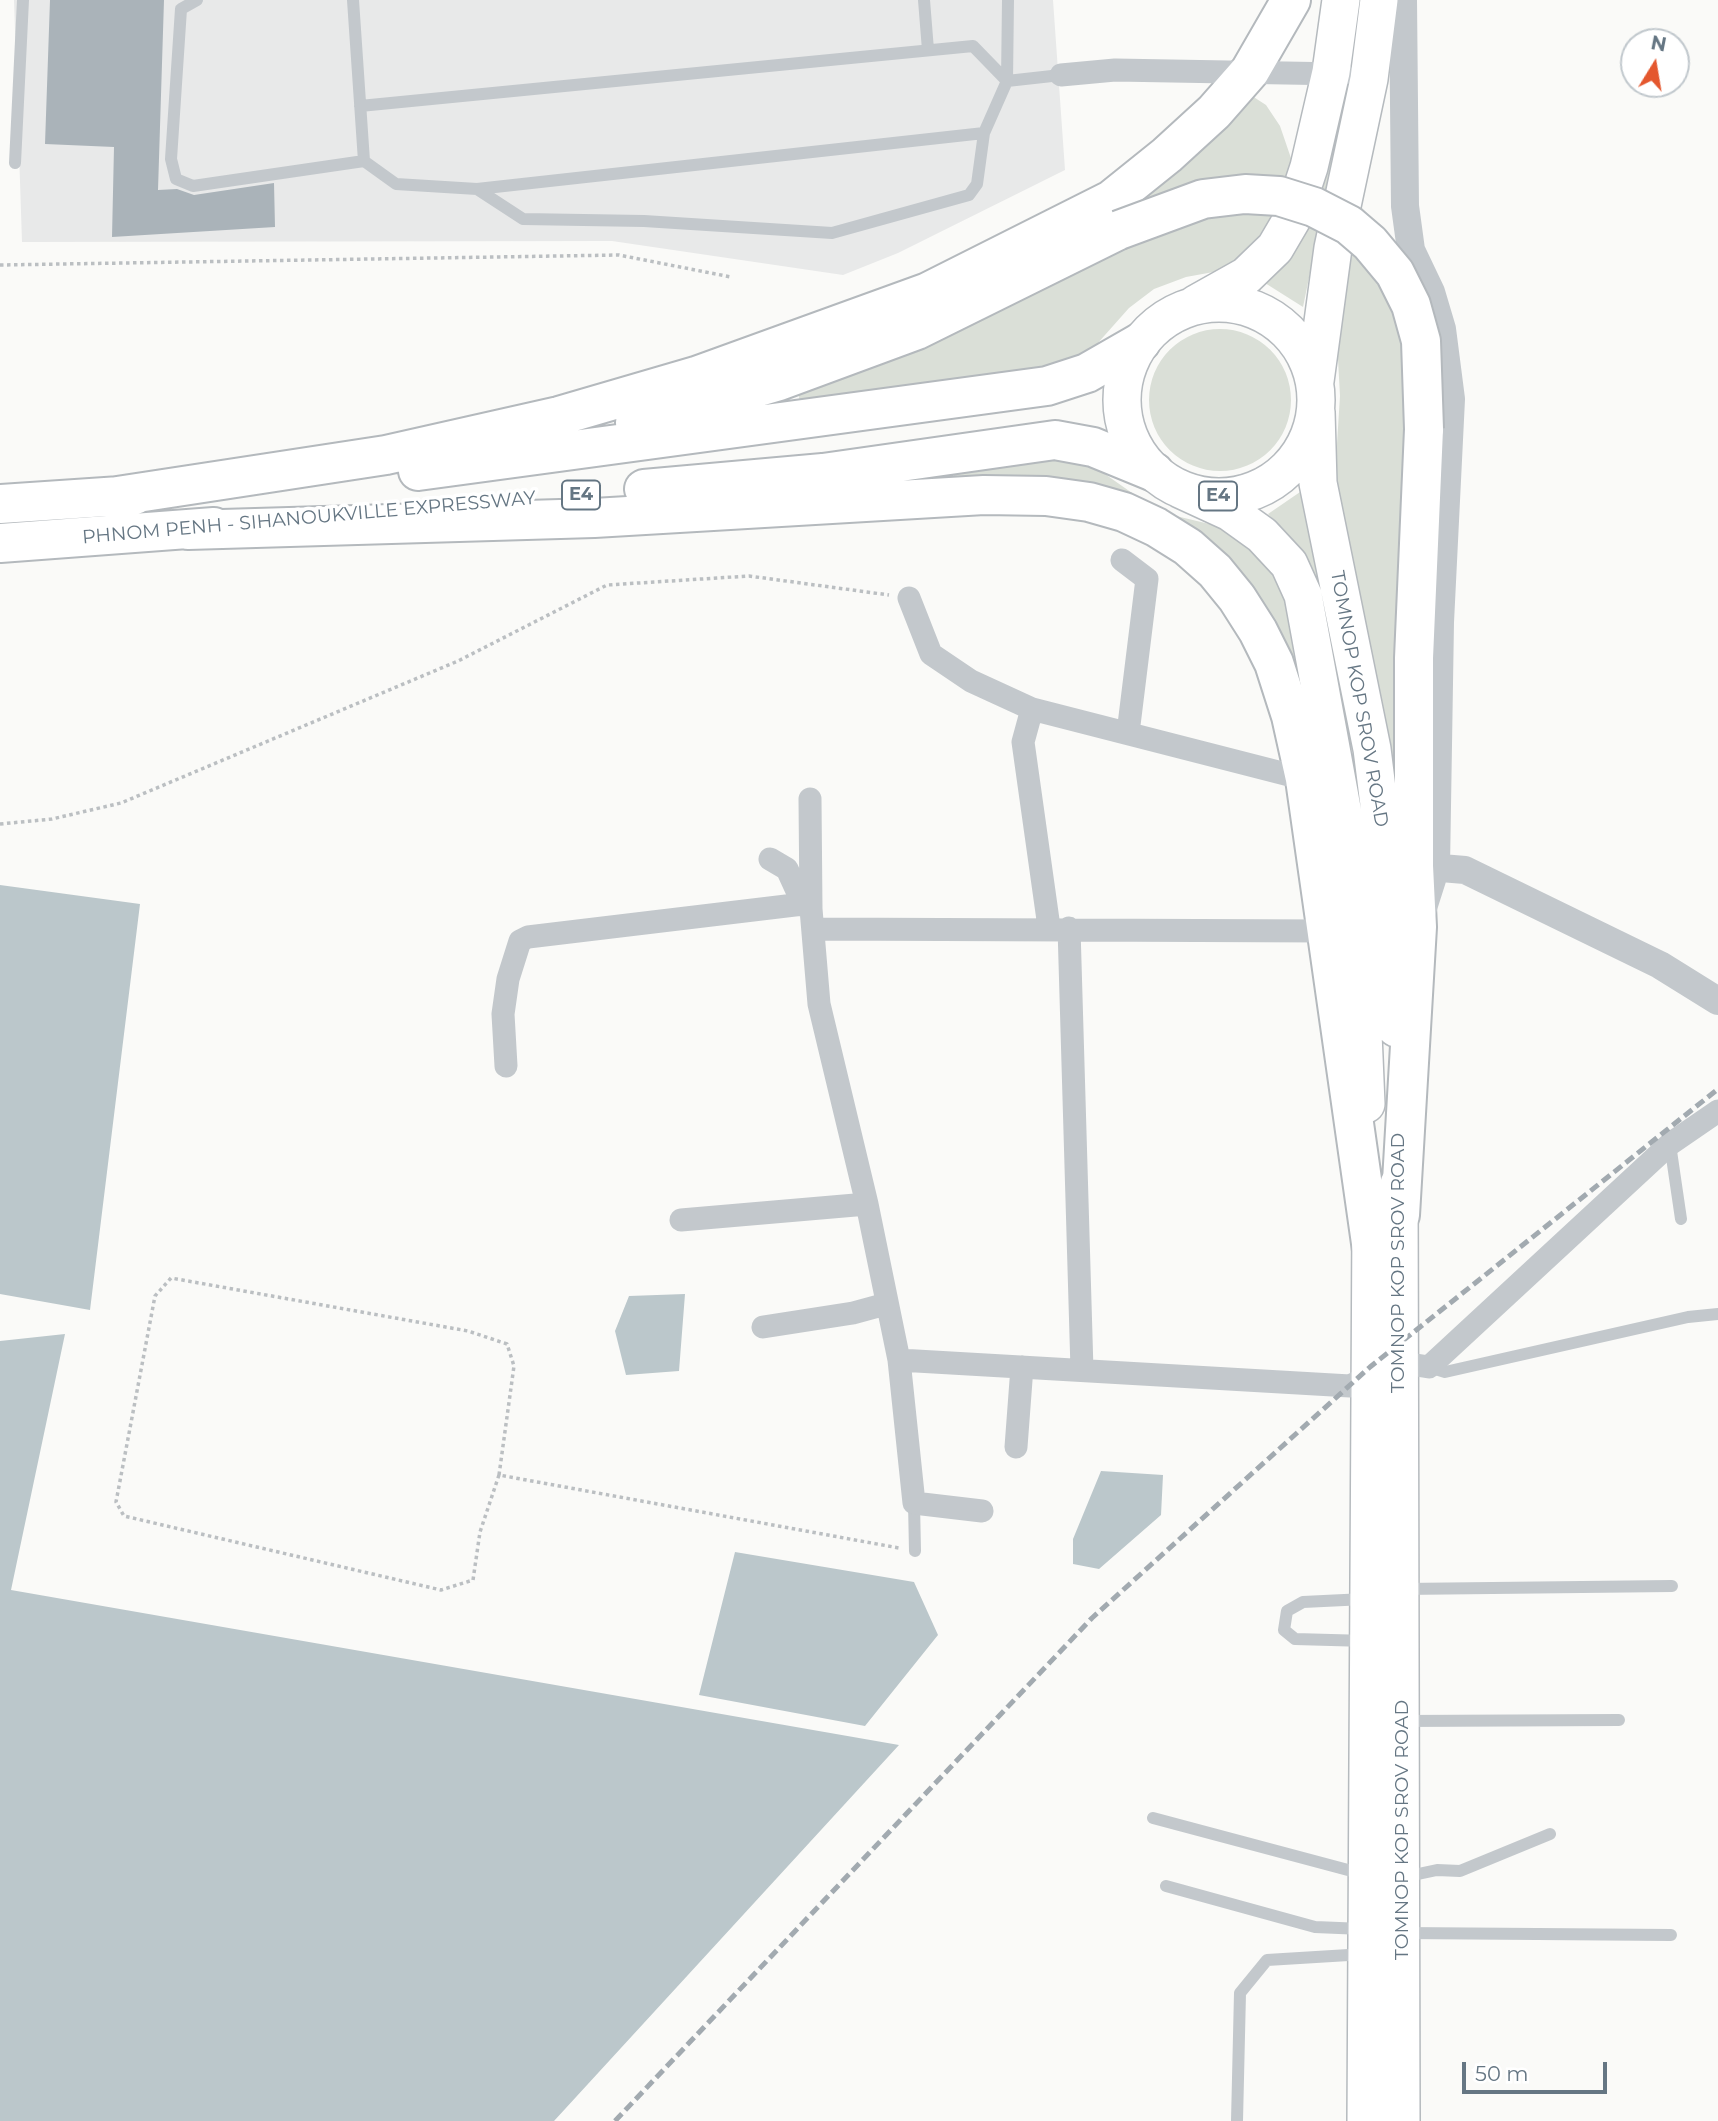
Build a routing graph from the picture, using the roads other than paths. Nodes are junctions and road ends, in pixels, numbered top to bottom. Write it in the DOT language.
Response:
graph roads {
  1 [pos="23,0"];
  2 [pos="197,0"];
  3 [pos="353,0"];
  4 [pos="924,0"];
  5 [pos="1008,0"];
  6 [pos="1291,0"];
  7 [pos="1341,0"];
  8 [pos="1379,0"];
  9 [pos="1403,0"];
  10 [pos="928,50"];
  11 [pos="1250,71"];
  12 [pos="1331,72"];
  13 [pos="1061,75"];
  14 [pos="1369,79"];
  15 [pos="1007,81"];
  16 [pos="360,106"];
  17 [pos="984,133"];
  18 [pos="364,161"];
  19 [pos="15,163"];
  20 [pos="477,190"];
  21 [pos="1187,309"];
  22 [pos="1141,342"];
  23 [pos="1315,397"];
  24 [pos="390,475"];
  25 [pos="1167,481"];
  26 [pos="111,497"];
  27 [pos="0,504"];
  28 [pos="188,530"];
  29 [pos="0,543"];
  30 [pos="1122,560"];
  31 [pos="909,598"];
  32 [pos="1031,709"];
  33 [pos="1128,733"];
  34 [pos="1305,779"];
  35 [pos="810,799"];
  36 [pos="770,859"];
  37 [pos="1425,866"];
  38 [pos="809,914"];
  39 [pos="1059,928"];
  40 [pos="1326,931"];
  41 [pos="1718,1001"];
  42 [pos="506,1066"];
  43 [pos="1718,1111"];
  44 [pos="1670,1144"];
  45 [pos="867,1204"];
  46 [pos="1400,1215"];
  47 [pos="1681,1219"];
  48 [pos="681,1220"];
  49 [pos="1372,1250"];
  50 [pos="886,1304"];
  51 [pos="1718,1314"];
  52 [pos="762,1327"];
  53 [pos="900,1360"];
  54 [pos="1022,1367"];
  55 [pos="1399,1369"];
  56 [pos="1082,1370"];
  57 [pos="1016,1447"];
  58 [pos="914,1503"];
  59 [pos="982,1511"];
  60 [pos="915,1551"];
  61 [pos="1672,1586"];
  62 [pos="1385,1594"];
  63 [pos="1368,1642"];
  64 [pos="1619,1720"];
  65 [pos="1403,1721"];
  66 [pos="1153,1818"];
  67 [pos="1550,1833"];
  68 [pos="1367,1875"];
  69 [pos="1403,1877"];
  70 [pos="1166,1886"];
  71 [pos="1403,1933"];
  72 [pos="1671,1935"];
  73 [pos="1366,1941"];
  74 [pos="1237,2121"];
  75 [pos="1366,2121"];
  76 [pos="1401,2121"];
  1 -- 19 [label="lane"];
  2 -- 18 [label="lane"];
  3 -- 16 [label="lane"];
  4 -- 10 [label="lane"];
  5 -- 15 [label="lane"];
  6 -- 11 [label="highway"];
  7 -- 12 [label="main road"];
  8 -- 14 [label="main road, TOMNOP KOP SROV ROAD"];
  9 -- 37 [label="street"];
  10 -- 15 [label="lane"];
  10 -- 16 [label="lane"];
  11 -- 12 [label="street"];
  11 -- 13 [label="street"];
  11 -- 26 [label="highway"];
  12 -- 14 [label="street"];
  12 -- 21 [label="main road"];
  13 -- 15 [label="lane"];
  14 -- 23 [label="main road, TOMNOP KOP SROV ROAD"];
  15 -- 17 [label="lane"];
  16 -- 18 [label="lane"];
  17 -- 20 [label="lane"];
  17 -- 20 [label="lane"];
  18 -- 20 [label="lane"];
  21 -- 22 [label="main road, E4"];
  21 -- 23 [label="main road, E4"];
  22 -- 24 [label="highway, PHNOM PENH - SIHANOUKVILLE EXPRESSWAY / E4"];
  22 -- 25 [label="main road, E4"];
  23 -- 25 [label="main road, E4"];
  23 -- 46 [label="main road, TOMNOP KOP SROV ROAD"];
  24 -- 26 [label="highway, PHNOM PENH - SIHANOUKVILLE EXPRESSWAY / E4"];
  24 -- 37 [label="highway, bridge"];
  25 -- 28 [label="highway, PHNOM PENH - SIHANOUKVILLE EXPRESSWAY / E4"];
  25 -- 49 [label="main road, TOMNOP KOP SROV ROAD"];
  26 -- 27 [label="highway, PHNOM PENH - SIHANOUKVILLE EXPRESSWAY / E4"];
  28 -- 29 [label="highway, PHNOM PENH - SIHANOUKVILLE EXPRESSWAY / E4"];
  28 -- 34 [label="highway"];
  30 -- 33 [label="street"];
  31 -- 32 [label="street"];
  32 -- 33 [label="street"];
  32 -- 39 [label="street"];
  33 -- 34 [label="street"];
  34 -- 40 [label="highway"];
  35 -- 38 [label="street"];
  36 -- 38 [label="street"];
  37 -- 41 [label="street"];
  37 -- 46 [label="highway"];
  38 -- 39 [label="street"];
  38 -- 42 [label="street"];
  38 -- 45 [label="street"];
  39 -- 40 [label="street"];
  39 -- 56 [label="street"];
  40 -- 49 [label="highway"];
  43 -- 44 [label="street"];
  44 -- 47 [label="lane"];
  44 -- 55 [label="street"];
  45 -- 48 [label="street"];
  45 -- 50 [label="street"];
  46 -- 55 [label="main road, TOMNOP KOP SROV ROAD"];
  49 -- 55 [label="main road, TOMNOP KOP SROV ROAD"];
  50 -- 52 [label="street"];
  50 -- 53 [label="street"];
  51 -- 55 [label="lane"];
  53 -- 54 [label="street"];
  53 -- 58 [label="street"];
  54 -- 56 [label="street"];
  54 -- 57 [label="street"];
  55 -- 56 [label="street"];
  55 -- 62 [label="main road, TOMNOP KOP SROV ROAD"];
  58 -- 59 [label="street"];
  58 -- 60 [label="lane"];
  61 -- 62 [label="lane"];
  62 -- 63 [label="main road, TOMNOP KOP SROV ROAD"];
  62 -- 63 [label="lane"];
  62 -- 65 [label="main road, TOMNOP KOP SROV ROAD"];
  63 -- 68 [label="main road, TOMNOP KOP SROV ROAD"];
  64 -- 65 [label="lane"];
  65 -- 69 [label="main road, TOMNOP KOP SROV ROAD"];
  66 -- 68 [label="lane"];
  67 -- 69 [label="lane"];
  68 -- 73 [label="main road, TOMNOP KOP SROV ROAD"];
  69 -- 71 [label="main road, TOMNOP KOP SROV ROAD"];
  70 -- 73 [label="lane"];
  71 -- 72 [label="lane"];
  71 -- 76 [label="main road, TOMNOP KOP SROV ROAD"];
  73 -- 74 [label="lane"];
  73 -- 75 [label="main road, TOMNOP KOP SROV ROAD"];
}
